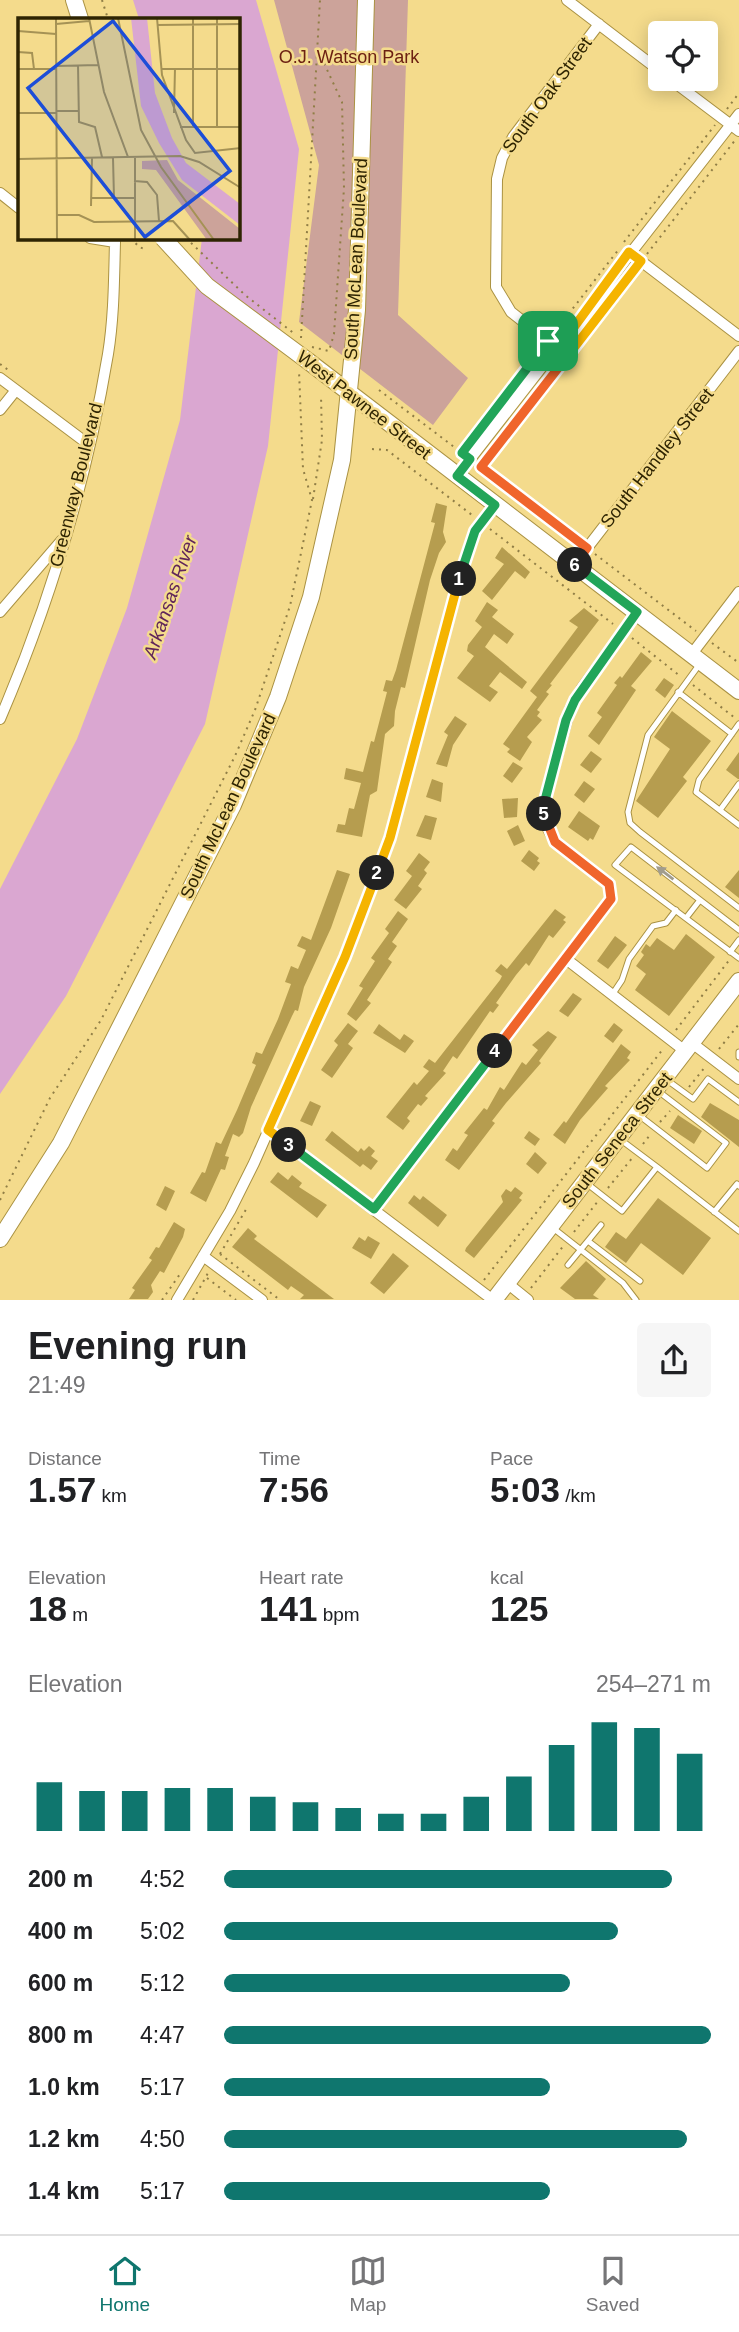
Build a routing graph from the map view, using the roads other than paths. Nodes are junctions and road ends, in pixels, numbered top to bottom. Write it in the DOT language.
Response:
graph roads {
  1 [pos="74,0"];
  2 [pos="366,0"];
  3 [pos="567,0"];
  4 [pos="80,18"];
  5 [pos="599,24"];
  6 [pos="648,62"];
  7 [pos="686,91"];
  8 [pos="739,114"];
  9 [pos="736,130"];
  10 [pos="0,193"];
  11 [pos="18,207"];
  12 [pos="102,240"];
  13 [pos="165,240"];
  14 [pos="629,252"];
  15 [pos="739,336"];
  16 [pos="558,349"];
  17 [pos="739,351"];
  18 [pos="0,377"];
  19 [pos="16,390"];
  20 [pos="348,394"];
  21 [pos="0,410"];
  22 [pos="88,444"];
  23 [pos="457,476"];
  24 [pos="495,505"];
  25 [pos="65,535"];
  26 [pos="574,565"];
  27 [pos="739,592"];
  28 [pos="0,612"];
  29 [pos="637,612"];
  30 [pos="696,659"];
  31 [pos="739,691"];
  32 [pos="678,692"];
  33 [pos="0,719"];
  34 [pos="737,727"];
  35 [pos="739,784"];
  36 [pos="720,810"];
  37 [pos="739,825"];
  38 [pos="700,900"];
  39 [pos="739,908"];
  40 [pos="676,910"];
  41 [pos="686,918"];
  42 [pos="739,930"];
  43 [pos="739,940"];
  44 [pos="734,955"];
  45 [pos="566,959"];
  46 [pos="738,986"];
  47 [pos="612,995"];
  48 [pos="688,1047"];
  49 [pos="715,1061"];
  50 [pos="708,1079"];
  51 [pos="739,1079"];
  52 [pos="660,1084"];
  53 [pos="739,1101"];
  54 [pos="637,1113"];
  55 [pos="268,1130"];
  56 [pos="619,1138"];
  57 [pos="657,1167"];
  58 [pos="585,1182"];
  59 [pos="739,1186"];
  60 [pos="374,1209"];
  61 [pos="714,1212"];
  62 [pos="601,1225"];
  63 [pos="550,1226"];
  64 [pos="739,1231"];
  65 [pos="0,1240"];
  66 [pos="589,1241"];
  67 [pos="581,1251"];
  68 [pos="203,1256"];
  69 [pos="568,1265"];
  70 [pos="640,1280"];
  71 [pos="507,1283"];
  72 [pos="526,1298"];
  73 [pos="177,1300"];
  74 [pos="262,1300"];
  75 [pos="494,1300"];
  76 [pos="636,1300"];
  1 -- 4 [label="main road"];
  2 -- 20 [label="main road, South McLean Boulevard"];
  3 -- 5 [label="street"];
  5 -- 6 [label="street"];
  5 -- 16 [label="street, South Oak Street"];
  7 -- 9 [label="street"];
  8 -- 9 [label="street"];
  9 -- 14 [label="street"];
  10 -- 11 [label="street"];
  12 -- 22 [label="street, Greenway Boulevard"];
  13 -- 20 [label="main road, West Pawnee Street, bridge"];
  14 -- 15 [label="street"];
  14 -- 16 [label="street"];
  16 -- 23 [label="street"];
  17 -- 26 [label="street, South Handley Street"];
  18 -- 19 [label="street"];
  19 -- 21 [label="street"];
  19 -- 22 [label="street"];
  20 -- 23 [label="main road, West Pawnee Street"];
  20 -- 65 [label="main road, South McLean Boulevard"];
  22 -- 25 [label="street, Greenway Boulevard"];
  23 -- 24 [label="main road, West Pawnee Street"];
  24 -- 26 [label="main road, West Pawnee Street"];
  24 -- 55 [label="street"];
  25 -- 28 [label="street"];
  25 -- 33 [label="street, Greenway Boulevard"];
  26 -- 29 [label="main road, West Pawnee Street"];
  27 -- 30 [label="street"];
  29 -- 30 [label="main road, West Pawnee Street"];
  29 -- 45 [label="street"];
  30 -- 31 [label="main road, West Pawnee Street"];
  30 -- 32 [label="lane"];
  32 -- 34 [label="lane"];
  32 -- 39 [label="lane"];
  34 -- 36 [label="lane"];
  35 -- 36 [label="lane"];
  36 -- 37 [label="lane"];
  38 -- 40 [label="lane, one-way"];
  38 -- 41 [label="lane"];
  38 -- 42 [label="lane"];
  40 -- 41 [label="lane"];
  40 -- 47 [label="lane"];
  41 -- 44 [label="lane"];
  43 -- 44 [label="lane"];
  45 -- 47 [label="street"];
  45 -- 60 [label="street"];
  46 -- 48 [label="main road, South Seneca Street"];
  47 -- 48 [label="street"];
  48 -- 49 [label="street"];
  48 -- 52 [label="main road, South Seneca Street"];
  49 -- 50 [label="lane"];
  49 -- 51 [label="street"];
  50 -- 52 [label="lane"];
  50 -- 53 [label="lane"];
  52 -- 54 [label="main road, South Seneca Street"];
  52 -- 54 [label="lane"];
  54 -- 56 [label="main road, South Seneca Street"];
  55 -- 60 [label="street"];
  55 -- 68 [label="street"];
  56 -- 57 [label="lane"];
  56 -- 58 [label="main road, South Seneca Street"];
  57 -- 58 [label="lane"];
  57 -- 61 [label="lane"];
  58 -- 63 [label="main road, South Seneca Street"];
  59 -- 61 [label="lane"];
  60 -- 75 [label="street"];
  61 -- 64 [label="lane"];
  62 -- 66 [label="lane"];
  63 -- 67 [label="lane"];
  63 -- 71 [label="main road, South Seneca Street"];
  66 -- 67 [label="lane"];
  66 -- 70 [label="lane"];
  67 -- 69 [label="lane"];
  67 -- 76 [label="lane"];
  68 -- 73 [label="street"];
  68 -- 74 [label="street"];
  71 -- 72 [label="street"];
  71 -- 75 [label="main road, South Seneca Street"];
}
